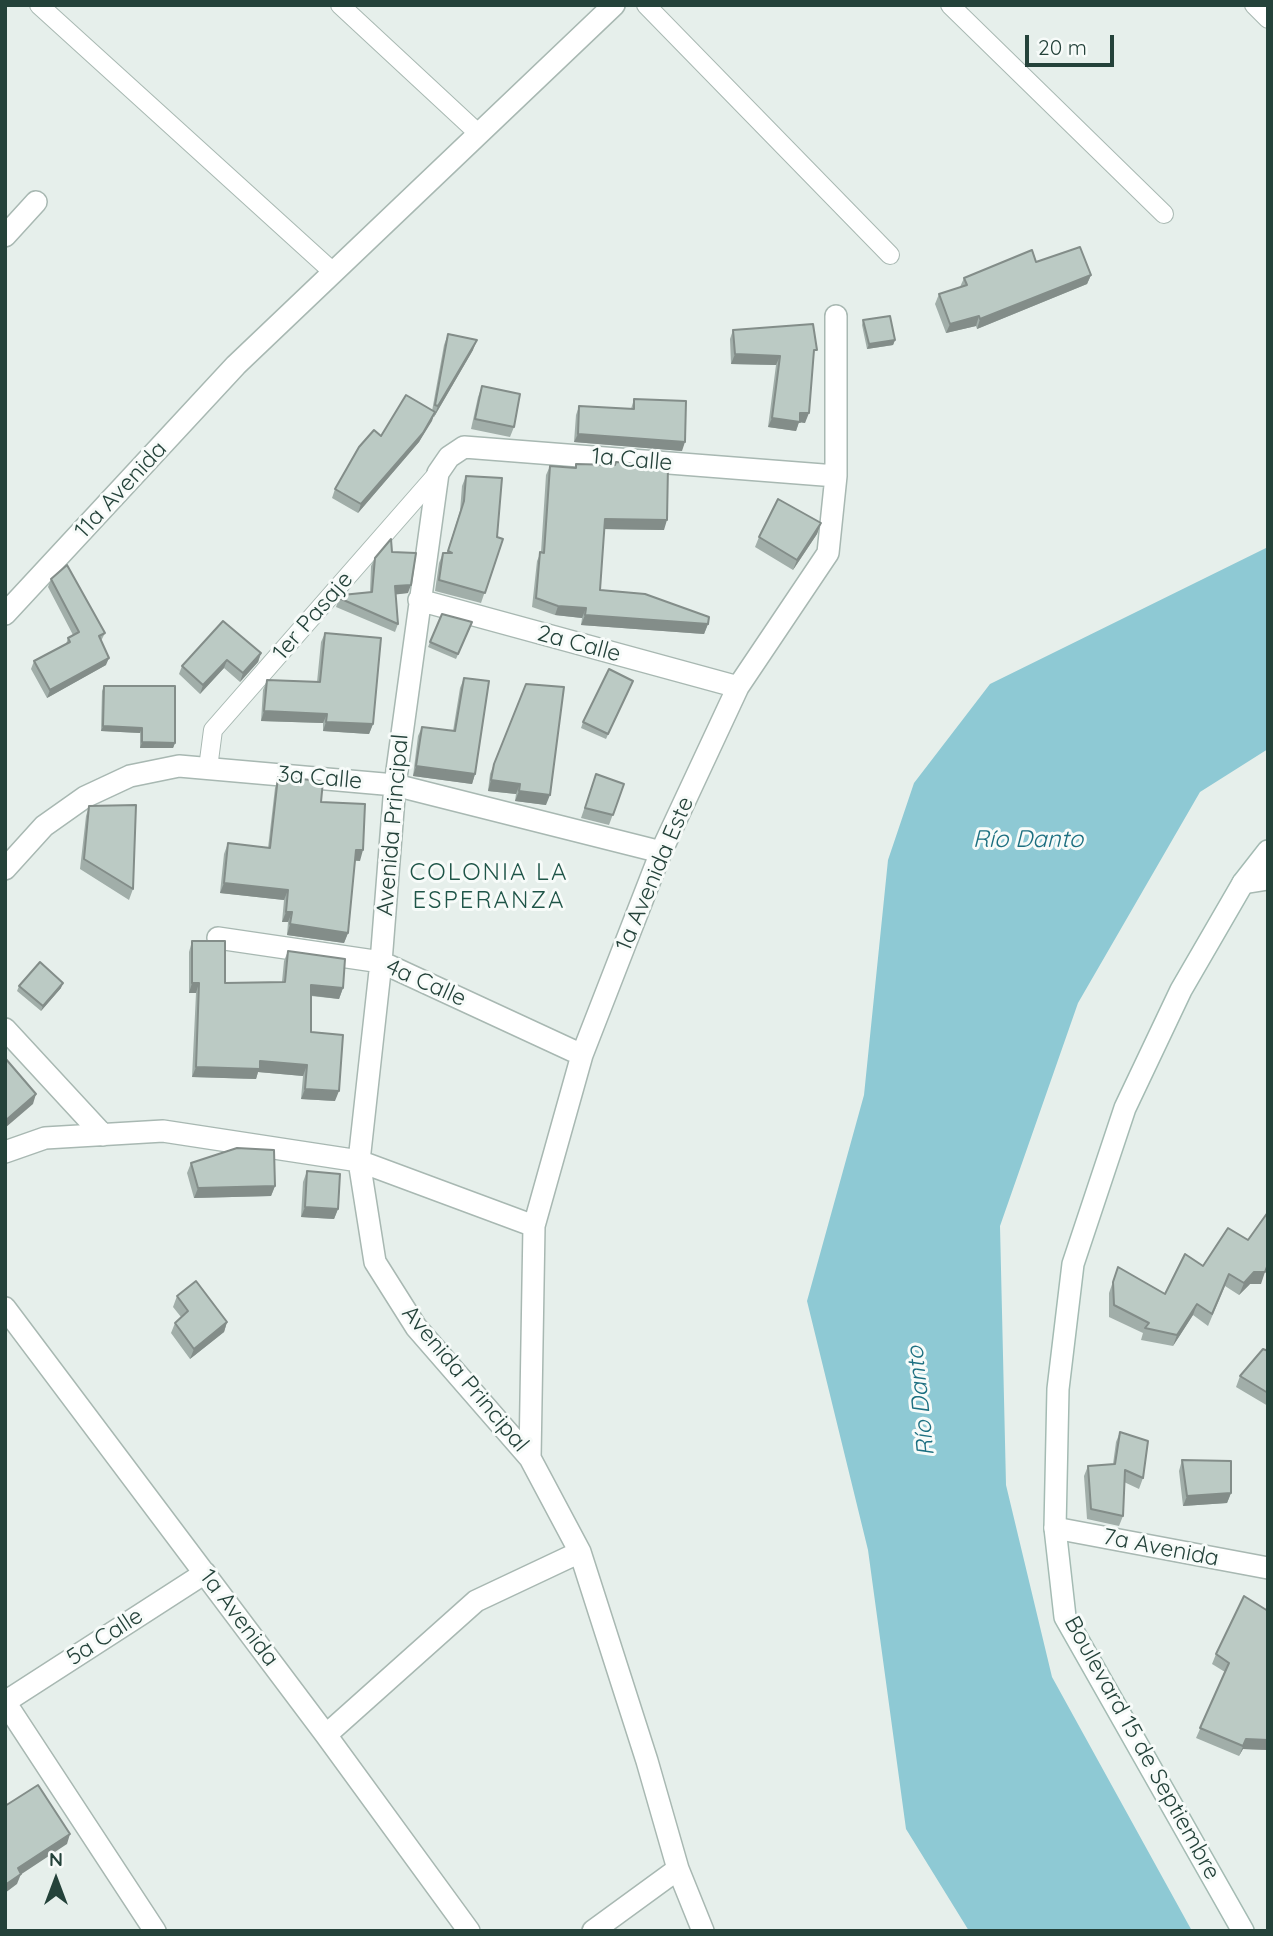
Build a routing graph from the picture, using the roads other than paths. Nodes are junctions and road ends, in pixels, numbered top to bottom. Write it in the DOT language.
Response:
graph roads {
  1 [pos="39,5"];
  2 [pos="340,5"];
  3 [pos="614,5"];
  4 [pos="646,5"];
  5 [pos="950,5"];
  6 [pos="1254,5"];
  7 [pos="1268,19"];
  8 [pos="479,134"];
  9 [pos="36,202"];
  10 [pos="1164,214"];
  11 [pos="5,236"];
  12 [pos="890,255"];
  13 [pos="333,272"];
  14 [pos="836,316"];
  15 [pos="438,473"];
  16 [pos="836,477"];
  17 [pos="419,600"];
  18 [pos="5,614"];
  19 [pos="738,687"];
  20 [pos="208,768"];
  21 [pos="395,785"];
  22 [pos="1268,850"];
  23 [pos="661,852"];
  24 [pos="5,869"];
  25 [pos="1268,879"];
  26 [pos="1243,883"];
  27 [pos="218,938"];
  28 [pos="382,961"];
  29 [pos="5,1029"];
  30 [pos="582,1055"];
  31 [pos="103,1135"];
  32 [pos="5,1152"];
  33 [pos="359,1161"];
  34 [pos="534,1226"];
  35 [pos="5,1308"];
  36 [pos="530,1458"];
  37 [pos="1055,1528"];
  38 [pos="580,1552"];
  39 [pos="1268,1568"];
  40 [pos="205,1573"];
  41 [pos="5,1702"];
  42 [pos="326,1735"];
  43 [pos="678,1869"];
  44 [pos="155,1931"];
  45 [pos="469,1931"];
  46 [pos="593,1931"];
  47 [pos="703,1931"];
  48 [pos="1244,1931"];
  1 -- 13 [label="lane"];
  2 -- 8 [label="lane"];
  3 -- 8 [label="street, 11a Avenida"];
  4 -- 12 [label="lane"];
  5 -- 10 [label="lane"];
  6 -- 7 [label="lane"];
  8 -- 13 [label="street, 11a Avenida"];
  9 -- 11 [label="street"];
  13 -- 18 [label="street, 11a Avenida"];
  14 -- 16 [label="street, 1a Avenida Este"];
  15 -- 16 [label="street, 1a Calle"];
  15 -- 17 [label="street, Avenida Principal"];
  15 -- 20 [label="lane, 1er Pasaje"];
  16 -- 19 [label="street, 1a Avenida Este"];
  17 -- 19 [label="street, 2a Calle"];
  17 -- 21 [label="street, Avenida Principal"];
  19 -- 23 [label="street, 1a Avenida Este"];
  20 -- 21 [label="street, 3a Calle"];
  20 -- 24 [label="street, 3a Calle"];
  21 -- 23 [label="street, 3a Calle"];
  21 -- 28 [label="street, Avenida Principal"];
  22 -- 26 [label="street, Boulevard 15 de Septiembre"];
  23 -- 30 [label="street, 1a Avenida Este"];
  25 -- 26 [label="street"];
  26 -- 37 [label="street, Boulevard 15 de Septiembre"];
  27 -- 28 [label="street, 4a Calle"];
  28 -- 30 [label="street, 4a Calle"];
  28 -- 33 [label="street, Avenida Principal"];
  29 -- 31 [label="street"];
  30 -- 34 [label="street, 1a Avenida Este"];
  31 -- 32 [label="street"];
  31 -- 33 [label="street"];
  33 -- 34 [label="street"];
  33 -- 36 [label="street, Avenida Principal"];
  34 -- 36 [label="street, 1a Avenida Este"];
  35 -- 40 [label="street, 1a Avenida"];
  36 -- 38 [label="street, Avenida Principal"];
  37 -- 39 [label="street, 7a Avenida"];
  37 -- 48 [label="street, Boulevard 15 de Septiembre"];
  38 -- 42 [label="street"];
  38 -- 43 [label="street, Avenida Principal"];
  40 -- 41 [label="street, 5a Calle"];
  40 -- 42 [label="street, 1a Avenida"];
  41 -- 44 [label="street"];
  42 -- 45 [label="street, 1a Avenida"];
  43 -- 46 [label="street"];
  43 -- 47 [label="street, Avenida Principal"];
}
